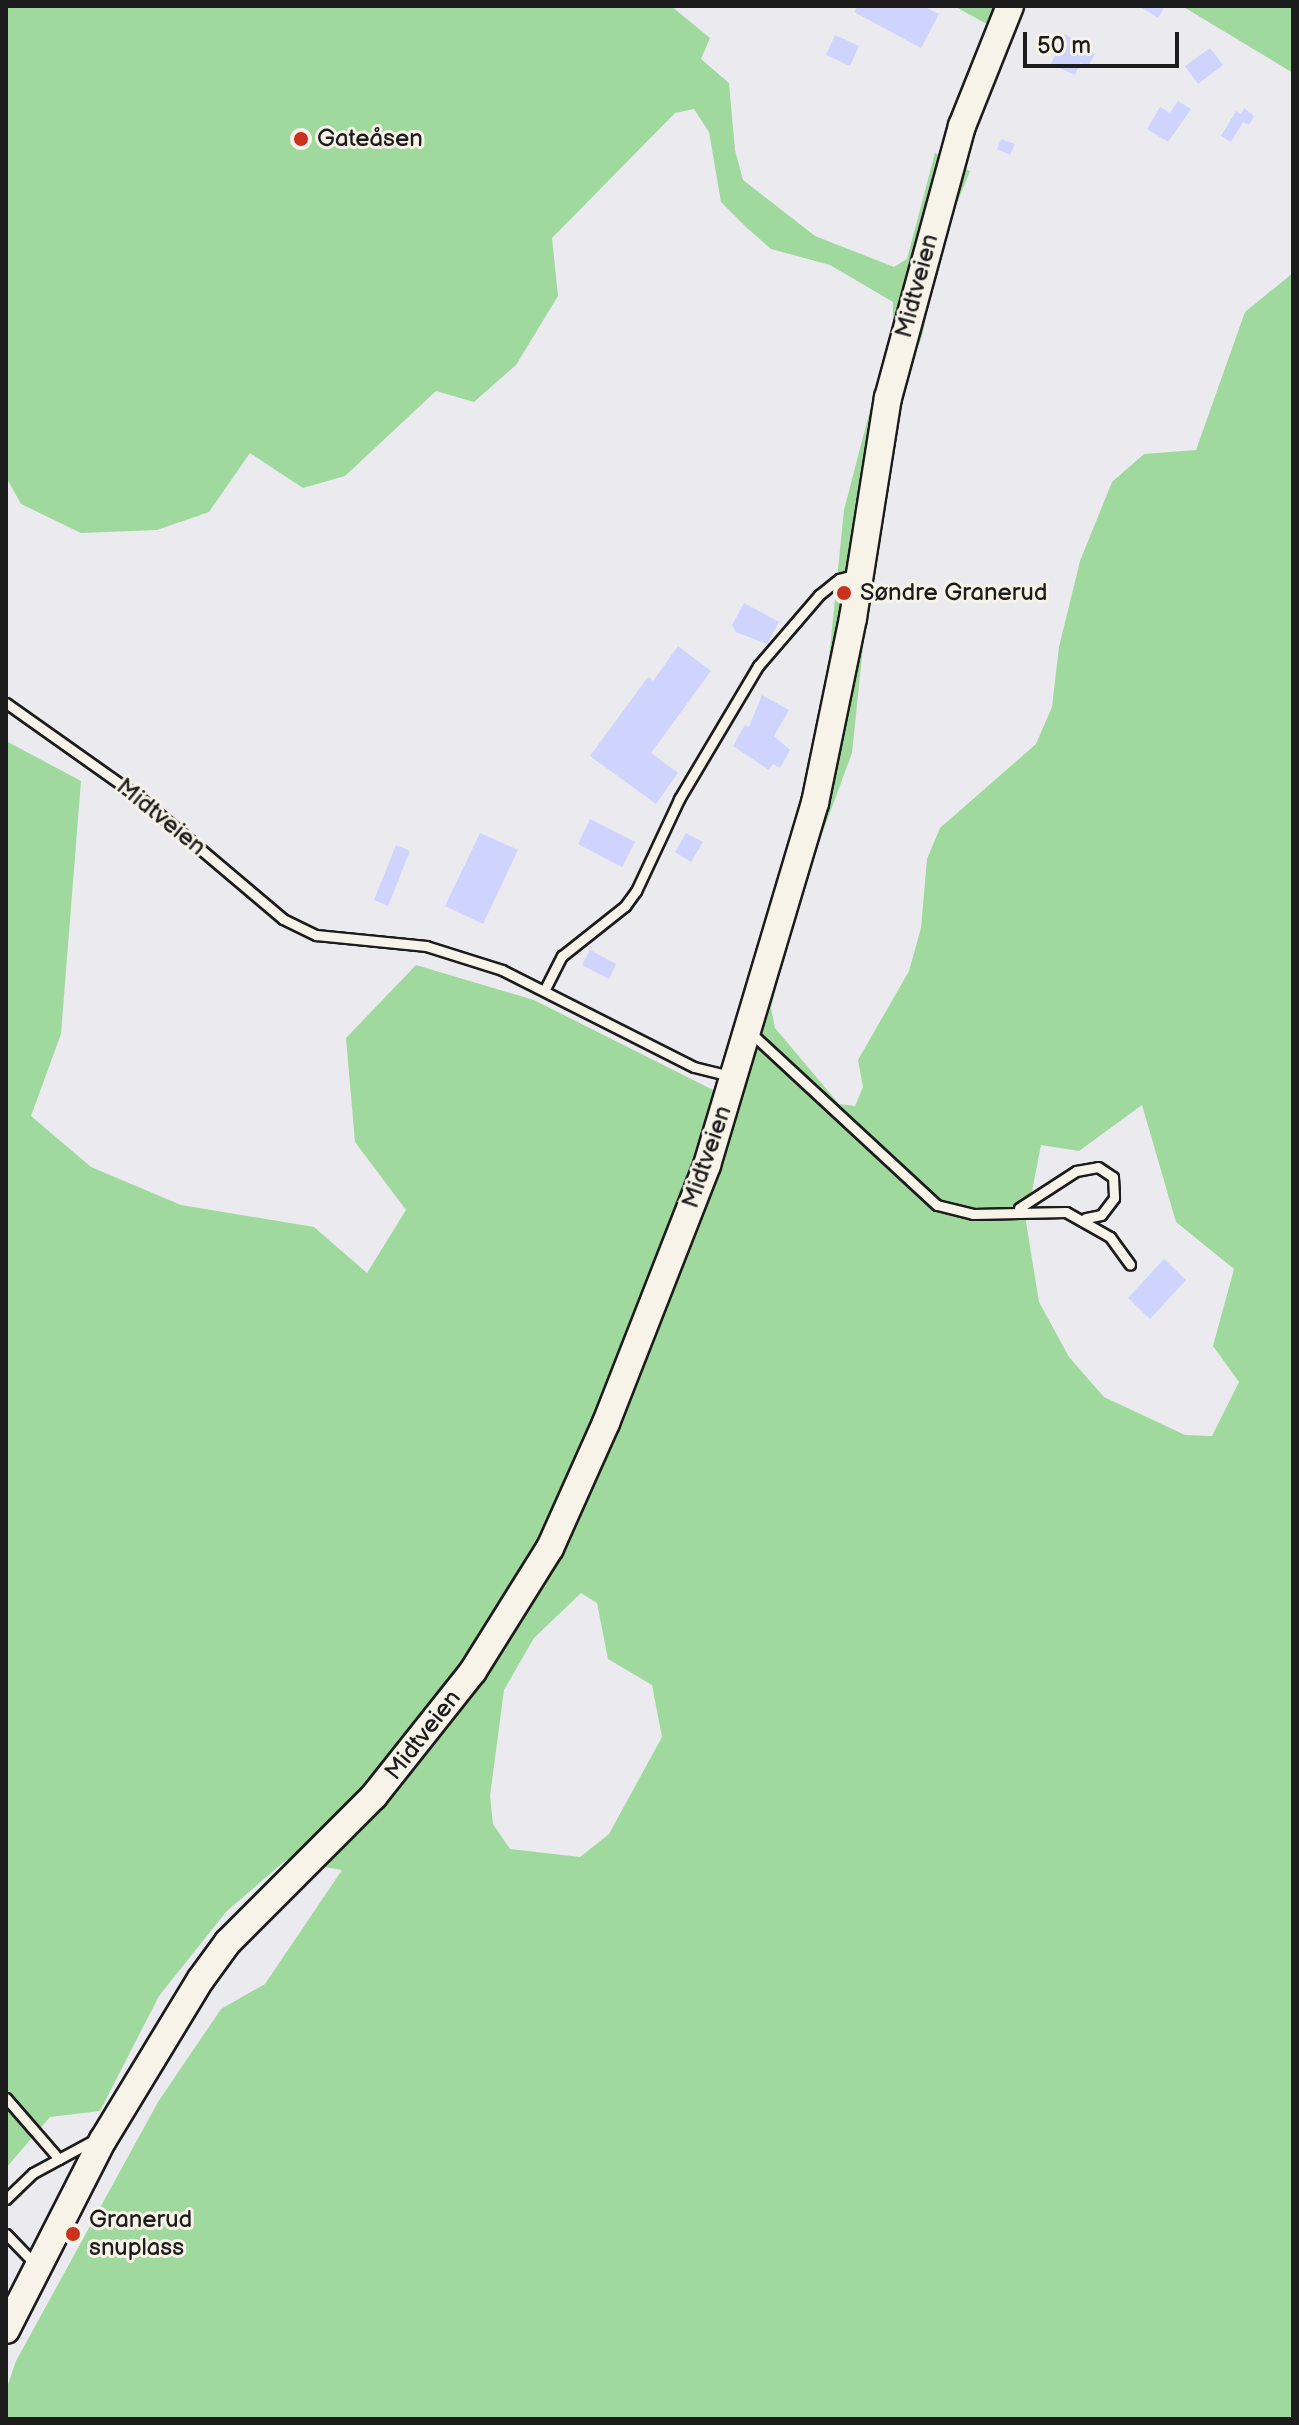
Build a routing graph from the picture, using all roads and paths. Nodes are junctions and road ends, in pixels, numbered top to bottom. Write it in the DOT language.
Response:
graph roads {
  1 [pos="1010,6"];
  2 [pos="860,575"];
  3 [pos="6,703"];
  4 [pos="546,987"];
  5 [pos="748,1032"];
  6 [pos="734,1076"];
  7 [pos="1017,1210"];
  8 [pos="1085,1218"];
  9 [pos="1130,1265"];
  10 [pos="6,2098"];
  11 [pos="103,2140"];
  12 [pos="59,2159"];
  13 [pos="6,2199"];
  14 [pos="6,2234"];
  15 [pos="36,2265"];
  16 [pos="6,2330"];
  1 -- 2 [label="main road, Midtveien"];
  2 -- 4 [label="lane"];
  2 -- 5 [label="main road, Midtveien"];
  3 -- 4 [label="lane, Midtveien"];
  4 -- 6 [label="lane, Midtveien"];
  5 -- 6 [label="main road, Midtveien"];
  5 -- 7 [label="lane"];
  6 -- 11 [label="main road, Midtveien"];
  7 -- 8 [label="lane"];
  7 -- 8 [label="lane"];
  8 -- 9 [label="lane"];
  10 -- 12 [label="lane"];
  11 -- 12 [label="lane"];
  11 -- 15 [label="main road, Midtveien"];
  12 -- 13 [label="lane"];
  14 -- 15 [label="lane"];
  15 -- 16 [label="main road, Midtveien"];
}
